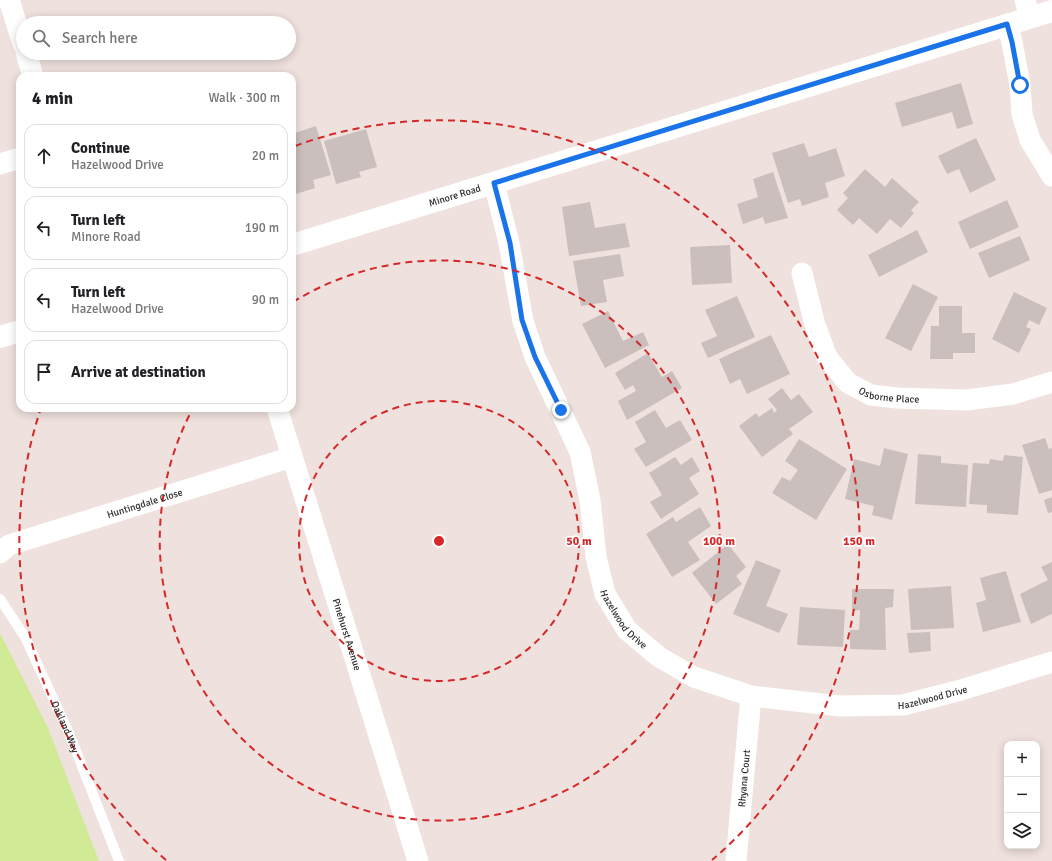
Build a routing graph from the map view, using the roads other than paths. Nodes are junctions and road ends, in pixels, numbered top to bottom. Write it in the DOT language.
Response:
graph roads {
  1 [pos="9,0"];
  2 [pos="1028,9"];
  3 [pos="1052,11"];
  4 [pos="16,22"];
  5 [pos="1007,24"];
  6 [pos="28,60"];
  7 [pos="32,72"];
  8 [pos="16,159"];
  9 [pos="0,164"];
  10 [pos="1052,176"];
  11 [pos="494,183"];
  12 [pos="296,244"];
  13 [pos="802,273"];
  14 [pos="16,331"];
  15 [pos="0,337"];
  16 [pos="1052,382"];
  17 [pos="278,412"];
  18 [pos="292,457"];
  19 [pos="0,553"];
  20 [pos="0,599"];
  21 [pos="1052,662"];
  22 [pos="751,696"];
  23 [pos="119,861"];
  24 [pos="418,861"];
  25 [pos="736,861"];
  1 -- 4 [label="street"];
  2 -- 3 [label="street, Minore Road"];
  2 -- 5 [label="street, Minore Road"];
  5 -- 10 [label="street"];
  5 -- 11 [label="street, Minore Road"];
  6 -- 7 [label="street"];
  8 -- 9 [label="street"];
  11 -- 12 [label="street, Minore Road"];
  11 -- 22 [label="street, Hazelwood Drive"];
  13 -- 16 [label="street, Osborne Place"];
  14 -- 15 [label="street"];
  17 -- 18 [label="street, Pinehurst Avenue"];
  18 -- 19 [label="street, Huntingdale Close"];
  18 -- 24 [label="street, Pinehurst Avenue"];
  20 -- 23 [label="lane, Oakland Way"];
  21 -- 22 [label="street, Hazelwood Drive"];
  22 -- 25 [label="street, Rhyana Court"];
}
